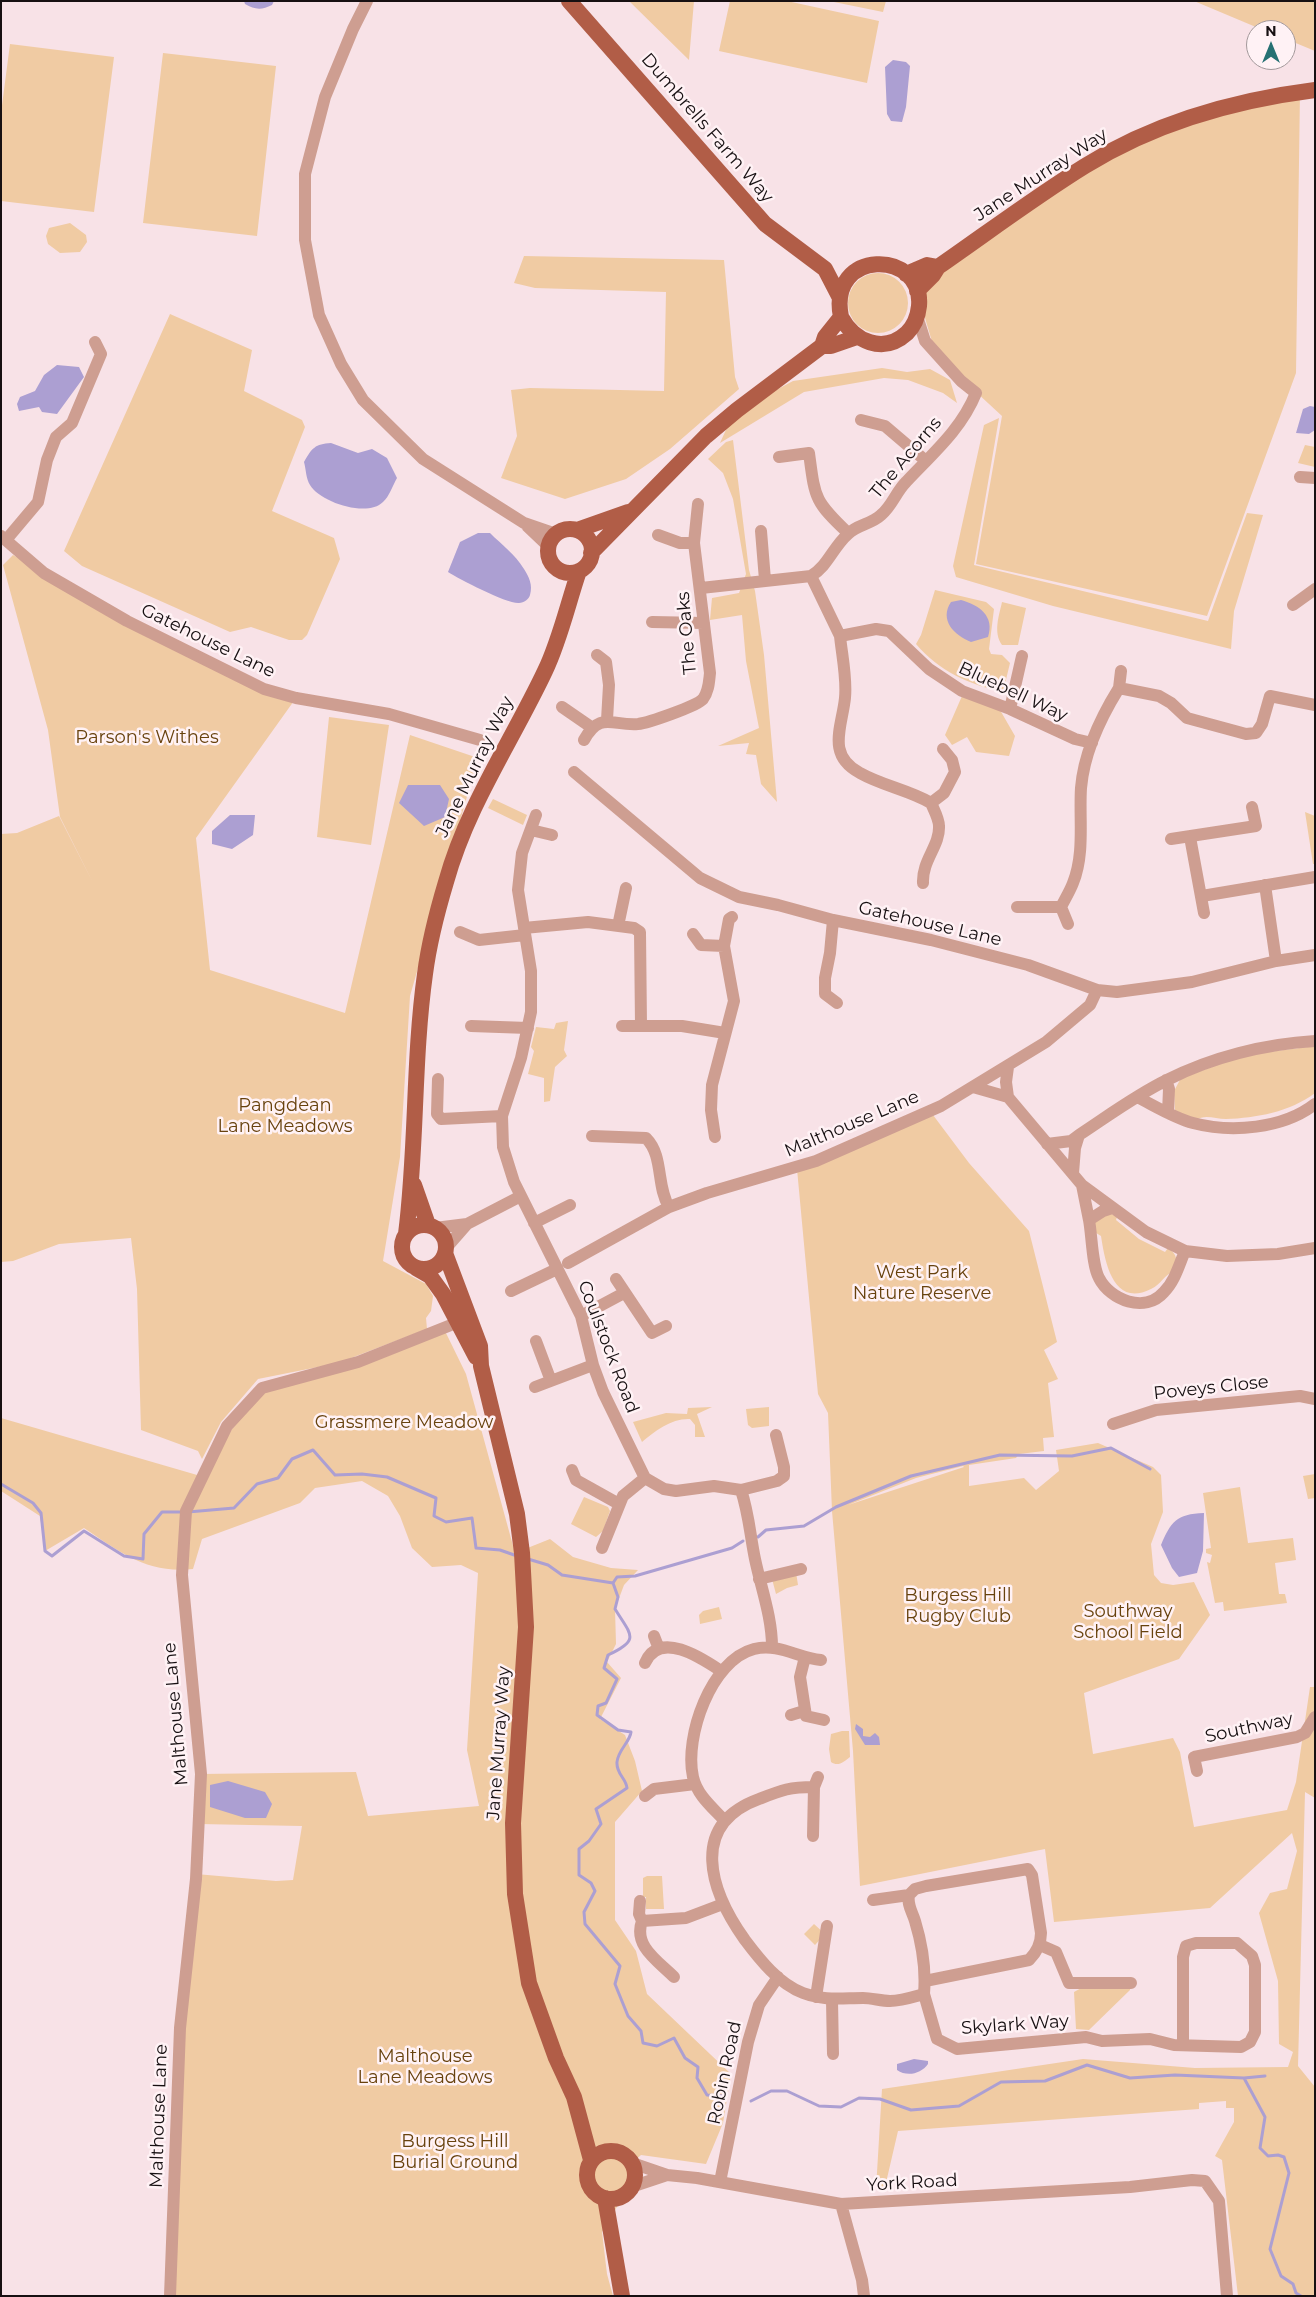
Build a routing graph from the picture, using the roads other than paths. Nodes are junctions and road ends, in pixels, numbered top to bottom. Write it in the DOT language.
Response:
graph roads {
  1 [pos="367,1"];
  2 [pos="569,1"];
  3 [pos="1315,90"];
  4 [pos="938,267"];
  5 [pos="826,269"];
  6 [pos="856,270"];
  7 [pos="906,274"];
  8 [pos="917,291"];
  9 [pos="839,296"];
  10 [pos="918,316"];
  11 [pos="841,317"];
  12 [pos="857,337"];
  13 [pos="900,338"];
  14 [pos="925,341"];
  15 [pos="95,342"];
  16 [pos="822,346"];
  17 [pos="861,420"];
  18 [pos="779,456"];
  19 [pos="926,462"];
  20 [pos="1300,477"];
  21 [pos="1315,478"];
  22 [pos="698,504"];
  23 [pos="632,510"];
  24 [pos="576,530"];
  25 [pos="761,530"];
  26 [pos="848,533"];
  27 [pos="658,535"];
  28 [pos="4,538"];
  29 [pos="552,540"];
  30 [pos="694,543"];
  31 [pos="591,553"];
  32 [pos="558,570"];
  33 [pos="579,571"];
  34 [pos="811,576"];
  35 [pos="765,580"];
  36 [pos="701,588"];
  37 [pos="1315,589"];
  38 [pos="1293,605"];
  39 [pos="565,614"];
  40 [pos="652,622"];
  41 [pos="704,623"];
  42 [pos="840,636"];
  43 [pos="597,655"];
  44 [pos="1022,656"];
  45 [pos="1121,671"];
  46 [pos="1119,688"];
  47 [pos="1315,705"];
  48 [pos="562,707"];
  49 [pos="1010,709"];
  50 [pos="606,720"];
  51 [pos="591,728"];
  52 [pos="480,740"];
  53 [pos="584,740"];
  54 [pos="1092,744"];
  55 [pos="943,749"];
  56 [pos="574,772"];
  57 [pos="931,803"];
  58 [pos="1252,807"];
  59 [pos="536,816"];
  60 [pos="531,830"];
  61 [pos="552,835"];
  62 [pos="1190,837"];
  63 [pos="1171,839"];
  64 [pos="1315,877"];
  65 [pos="923,883"];
  66 [pos="1265,885"];
  67 [pos="626,888"];
  68 [pos="1202,896"];
  69 [pos="1017,907"];
  70 [pos="1061,907"];
  71 [pos="1204,913"];
  72 [pos="732,917"];
  73 [pos="833,920"];
  74 [pos="1068,924"];
  75 [pos="618,926"];
  76 [pos="460,932"];
  77 [pos="524,932"];
  78 [pos="693,934"];
  79 [pos="724,946"];
  80 [pos="1315,955"];
  81 [pos="1276,961"];
  82 [pos="1097,990"];
  83 [pos="837,1003"];
  84 [pos="641,1025"];
  85 [pos="471,1026"];
  86 [pos="622,1026"];
  87 [pos="528,1028"];
  88 [pos="725,1034"];
  89 [pos="1315,1041"];
  90 [pos="1008,1067"];
  91 [pos="438,1079"];
  92 [pos="1166,1080"];
  93 [pos="973,1087"];
  94 [pos="1008,1097"];
  95 [pos="1137,1097"];
  96 [pos="1315,1104"];
  97 [pos="1168,1113"];
  98 [pos="502,1116"];
  99 [pos="592,1136"];
  100 [pos="1080,1136"];
  101 [pos="715,1138"];
  102 [pos="1047,1144"];
  103 [pos="1073,1173"];
  104 [pos="413,1180"];
  105 [pos="1082,1184"];
  106 [pos="521,1196"];
  107 [pos="570,1205"];
  108 [pos="670,1207"];
  109 [pos="1112,1208"];
  110 [pos="1089,1220"];
  111 [pos="534,1223"];
  112 [pos="467,1224"];
  113 [pos="432,1227"];
  114 [pos="406,1234"];
  115 [pos="1315,1248"];
  116 [pos="446,1250"];
  117 [pos="1185,1251"];
  118 [pos="563,1266"];
  119 [pos="416,1268"];
  120 [pos="616,1279"];
  121 [pos="511,1291"];
  122 [pos="624,1293"];
  123 [pos="581,1316"];
  124 [pos="456,1323"];
  125 [pos="666,1326"];
  126 [pos="536,1341"];
  127 [pos="593,1365"];
  128 [pos="481,1366"];
  129 [pos="550,1381"];
  130 [pos="535,1387"];
  131 [pos="1315,1399"];
  132 [pos="1113,1424"];
  133 [pos="776,1435"];
  134 [pos="572,1470"];
  135 [pos="645,1478"];
  136 [pos="741,1490"];
  137 [pos="619,1504"];
  138 [pos="602,1548"];
  139 [pos="801,1569"];
  140 [pos="759,1578"];
  141 [pos="654,1636"];
  142 [pos="772,1647"];
  143 [pos="659,1649"];
  144 [pos="805,1657"];
  145 [pos="821,1660"];
  146 [pos="645,1663"];
  147 [pos="721,1671"];
  148 [pos="804,1711"];
  149 [pos="791,1714"];
  150 [pos="1315,1717"];
  151 [pos="824,1720"];
  152 [pos="1196,1770"];
  153 [pos="695,1784"];
  154 [pos="645,1796"];
  155 [pos="724,1820"];
  156 [pos="813,1836"];
  157 [pos="909,1895"];
  158 [pos="873,1900"];
  159 [pos="640,1901"];
  160 [pos="724,1904"];
  161 [pos="642,1921"];
  162 [pos="827,1926"];
  163 [pos="1040,1944"];
  164 [pos="674,1977"];
  165 [pos="778,1977"];
  166 [pos="925,1981"];
  167 [pos="1131,1983"];
  168 [pos="924,1994"];
  169 [pos="816,1997"];
  170 [pos="832,2000"];
  171 [pos="1179,2045"];
  172 [pos="833,2054"];
  173 [pos="581,2118"];
  174 [pos="608,2150"];
  175 [pos="591,2160"];
  176 [pos="632,2163"];
  177 [pos="667,2175"];
  178 [pos="720,2182"];
  179 [pos="628,2191"];
  180 [pos="605,2198"];
  181 [pos="841,2204"];
  182 [pos="610,2225"];
  183 [pos="170,2296"];
  184 [pos="622,2296"];
  185 [pos="864,2296"];
  186 [pos="1227,2296"];
  1 -- 29 [label="street"];
  2 -- 5 [label="main road, Dumbrells Farm Way"];
  3 -- 4 [label="main road, Jane Murray Way"];
  4 -- 7 [label="main road, Jane Murray Way"];
  4 -- 8 [label="main road, Jane Murray Way"];
  5 -- 6 [label="main road"];
  5 -- 9 [label="main road, Dumbrells Farm Way"];
  6 -- 7 [label="main road"];
  6 -- 9 [label="main road"];
  7 -- 8 [label="main road"];
  8 -- 10 [label="main road"];
  9 -- 11 [label="main road"];
  10 -- 13 [label="main road"];
  10 -- 14 [label="street"];
  11 -- 12 [label="main road"];
  11 -- 16 [label="main road"];
  12 -- 13 [label="main road"];
  12 -- 16 [label="main road"];
  13 -- 14 [label="street"];
  14 -- 19 [label="street, The Acorns"];
  15 -- 28 [label="street"];
  16 -- 23 [label="main road"];
  17 -- 19 [label="street"];
  18 -- 26 [label="street"];
  19 -- 26 [label="street, The Acorns"];
  20 -- 21 [label="street"];
  22 -- 30 [label="street, The Oaks"];
  23 -- 24 [label="main road"];
  23 -- 31 [label="main road"];
  24 -- 29 [label="main road"];
  24 -- 31 [label="main road"];
  25 -- 35 [label="street"];
  26 -- 34 [label="street, The Acorns"];
  27 -- 30 [label="street"];
  28 -- 52 [label="street, Gatehouse Lane"];
  29 -- 32 [label="main road"];
  30 -- 36 [label="street, The Oaks"];
  31 -- 33 [label="main road"];
  32 -- 33 [label="main road"];
  32 -- 39 [label="main road, Jane Murray Way"];
  33 -- 39 [label="main road, Jane Murray Way"];
  34 -- 35 [label="street"];
  34 -- 42 [label="street"];
  35 -- 36 [label="street"];
  36 -- 41 [label="street, The Oaks"];
  37 -- 38 [label="street"];
  39 -- 104 [label="main road, Jane Murray Way"];
  40 -- 41 [label="street"];
  41 -- 50 [label="street, The Oaks"];
  42 -- 49 [label="street, Bluebell Way"];
  42 -- 57 [label="street"];
  43 -- 50 [label="street"];
  44 -- 49 [label="street"];
  45 -- 46 [label="street"];
  46 -- 47 [label="street"];
  46 -- 54 [label="street"];
  48 -- 51 [label="street"];
  49 -- 54 [label="street, Bluebell Way"];
  50 -- 51 [label="street"];
  51 -- 53 [label="street"];
  54 -- 70 [label="street"];
  55 -- 57 [label="street"];
  56 -- 73 [label="street, Gatehouse Lane"];
  57 -- 65 [label="street"];
  58 -- 62 [label="street"];
  59 -- 60 [label="street, Coulstock Road"];
  60 -- 61 [label="street"];
  60 -- 77 [label="street, Coulstock Road"];
  62 -- 63 [label="street"];
  62 -- 68 [label="street"];
  64 -- 66 [label="street"];
  66 -- 68 [label="street"];
  66 -- 81 [label="street"];
  67 -- 75 [label="street"];
  68 -- 71 [label="street"];
  69 -- 70 [label="street"];
  70 -- 74 [label="street"];
  72 -- 79 [label="street"];
  73 -- 82 [label="street, Gatehouse Lane"];
  73 -- 83 [label="street"];
  75 -- 77 [label="street"];
  75 -- 84 [label="street"];
  76 -- 77 [label="street"];
  77 -- 87 [label="street, Coulstock Road"];
  78 -- 79 [label="street"];
  79 -- 88 [label="street"];
  80 -- 81 [label="street, Gatehouse Lane"];
  81 -- 82 [label="street, Gatehouse Lane"];
  82 -- 90 [label="street, Malthouse Lane"];
  84 -- 86 [label="street"];
  84 -- 88 [label="street"];
  85 -- 87 [label="street"];
  87 -- 98 [label="street, Coulstock Road"];
  88 -- 101 [label="street"];
  89 -- 92 [label="street"];
  90 -- 93 [label="street, Malthouse Lane"];
  90 -- 94 [label="street"];
  91 -- 98 [label="street"];
  92 -- 95 [label="street"];
  92 -- 97 [label="street"];
  93 -- 94 [label="street"];
  93 -- 108 [label="street, Malthouse Lane"];
  94 -- 102 [label="street"];
  95 -- 97 [label="street"];
  95 -- 100 [label="street"];
  96 -- 97 [label="street"];
  98 -- 106 [label="street, Coulstock Road"];
  99 -- 108 [label="street"];
  100 -- 102 [label="street"];
  100 -- 103 [label="street"];
  102 -- 103 [label="street"];
  103 -- 105 [label="street"];
  104 -- 113 [label="main road"];
  104 -- 114 [label="main road"];
  105 -- 109 [label="street"];
  105 -- 110 [label="street"];
  106 -- 111 [label="street, Coulstock Road"];
  106 -- 112 [label="street"];
  107 -- 111 [label="street"];
  108 -- 118 [label="street, Malthouse Lane"];
  109 -- 110 [label="street"];
  109 -- 117 [label="street"];
  110 -- 117 [label="street"];
  111 -- 118 [label="street, Coulstock Road"];
  112 -- 113 [label="street"];
  112 -- 116 [label="street"];
  113 -- 114 [label="main road"];
  113 -- 116 [label="main road"];
  114 -- 119 [label="main road"];
  115 -- 117 [label="street"];
  116 -- 119 [label="main road"];
  116 -- 128 [label="main road, Jane Murray Way"];
  118 -- 121 [label="street, Malthouse Lane"];
  118 -- 123 [label="street, Coulstock Road"];
  119 -- 124 [label="main road, Jane Murray Way"];
  120 -- 122 [label="street"];
  122 -- 123 [label="street"];
  122 -- 125 [label="street"];
  123 -- 127 [label="street, Coulstock Road"];
  124 -- 128 [label="main road, Jane Murray Way"];
  124 -- 183 [label="street, Malthouse Lane"];
  126 -- 129 [label="street"];
  127 -- 129 [label="street"];
  127 -- 135 [label="street, Coulstock Road"];
  128 -- 173 [label="main road, Jane Murray Way"];
  129 -- 130 [label="street"];
  131 -- 132 [label="street, Poveys Close"];
  133 -- 136 [label="street"];
  134 -- 137 [label="street"];
  135 -- 136 [label="street"];
  135 -- 137 [label="street"];
  136 -- 140 [label="street"];
  137 -- 138 [label="street"];
  139 -- 140 [label="street"];
  140 -- 142 [label="street"];
  141 -- 143 [label="street"];
  142 -- 144 [label="street"];
  142 -- 147 [label="street"];
  143 -- 146 [label="street"];
  143 -- 147 [label="street"];
  144 -- 145 [label="street"];
  144 -- 148 [label="street"];
  147 -- 153 [label="street"];
  148 -- 149 [label="street"];
  148 -- 151 [label="street"];
  150 -- 152 [label="street, Southway"];
  153 -- 154 [label="street"];
  153 -- 155 [label="street"];
  155 -- 156 [label="street"];
  155 -- 160 [label="street"];
  157 -- 158 [label="street"];
  157 -- 163 [label="street"];
  157 -- 166 [label="street"];
  159 -- 161 [label="street"];
  160 -- 161 [label="street"];
  160 -- 165 [label="street"];
  161 -- 164 [label="street"];
  162 -- 169 [label="street"];
  163 -- 166 [label="street"];
  163 -- 167 [label="street"];
  165 -- 169 [label="street"];
  165 -- 178 [label="street, Robin Road"];
  166 -- 168 [label="street"];
  168 -- 170 [label="street"];
  168 -- 171 [label="street, Skylark Way"];
  169 -- 170 [label="street"];
  170 -- 172 [label="street"];
  171 -- 171 [label="street"];
  173 -- 174 [label="main road, Jane Murray Way"];
  173 -- 175 [label="main road, Jane Murray Way"];
  174 -- 175 [label="main road"];
  174 -- 176 [label="main road"];
  175 -- 180 [label="main road"];
  176 -- 177 [label="street, York Road"];
  176 -- 179 [label="main road"];
  177 -- 178 [label="street, York Road"];
  177 -- 179 [label="street, York Road"];
  178 -- 181 [label="street, York Road"];
  179 -- 180 [label="main road"];
  179 -- 182 [label="main road"];
  180 -- 182 [label="main road"];
  181 -- 185 [label="street"];
  181 -- 186 [label="street, York Road"];
  182 -- 184 [label="main road"];
}
